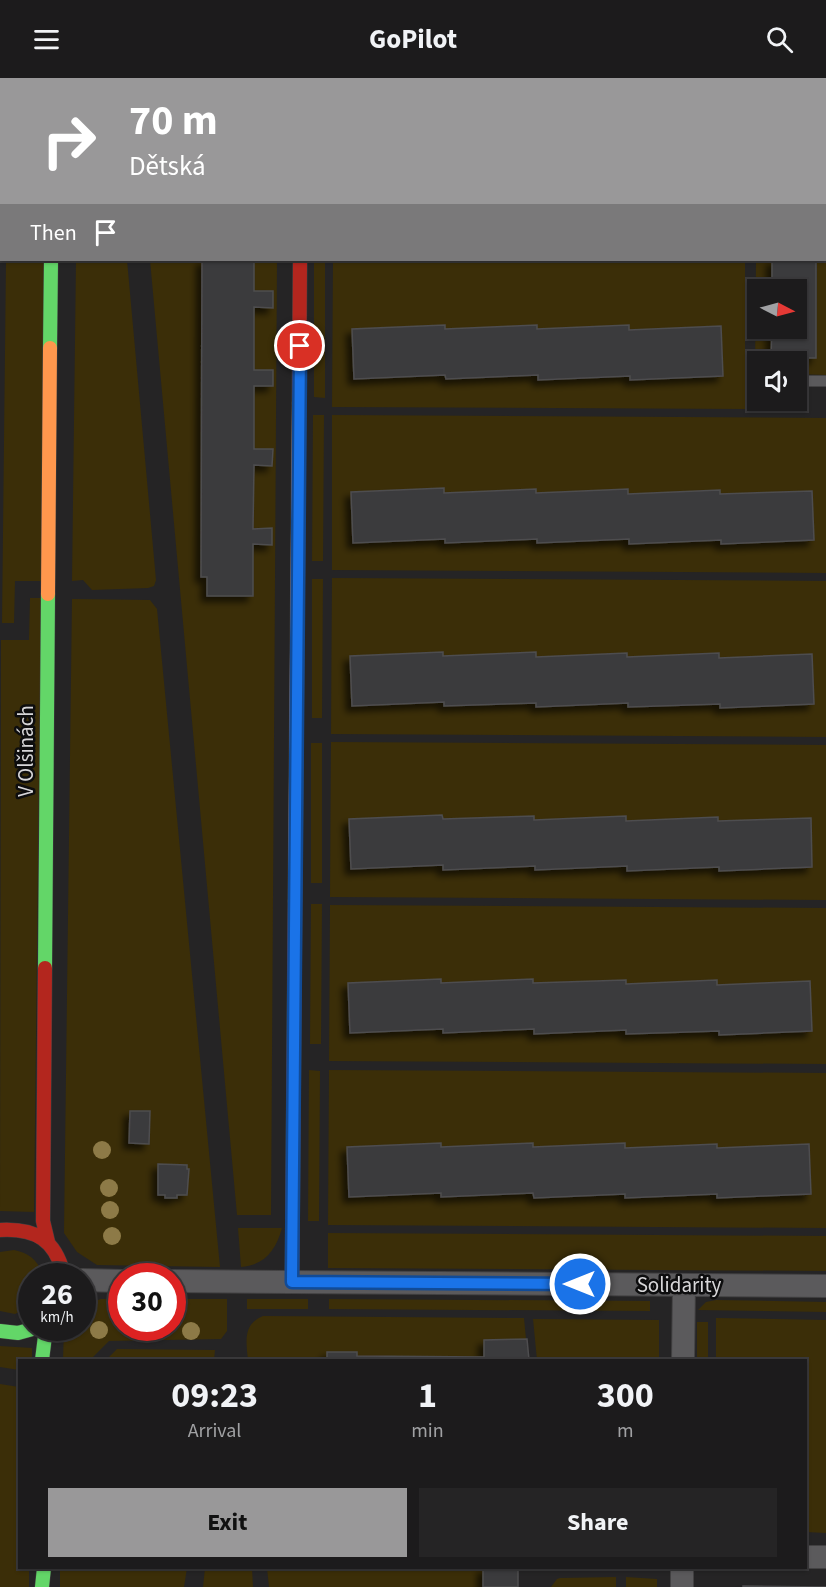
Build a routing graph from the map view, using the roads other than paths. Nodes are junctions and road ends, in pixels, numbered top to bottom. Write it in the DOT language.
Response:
graph roads {
  1 [pos="51,261"];
  2 [pos="300,261"];
  3 [pos="807,381"];
  4 [pos="826,381"];
  5 [pos="0,1230"];
  6 [pos="48,1242"];
  7 [pos="60,1263"];
  8 [pos="186,1281"];
  9 [pos="292,1282"];
  10 [pos="684,1285"];
  11 [pos="826,1286"];
  12 [pos="0,1331"];
  13 [pos="18,1333"];
  14 [pos="44,1341"];
  15 [pos="42,1359"];
  16 [pos="683,1359"];
  17 [pos="807,1557"];
  18 [pos="826,1557"];
  19 [pos="44,1569"];
  20 [pos="682,1569"];
  21 [pos="42,1587"];
  22 [pos="682,1587"];
  1 -- 6 [label="main road, V Olšinách"];
  2 -- 9 [label="main road"];
  3 -- 4 [label="lane"];
  5 -- 6 [label="main road"];
  6 -- 7 [label="main road, V Olšinách"];
  8 -- 9 [label="street, Solidarity"];
  9 -- 10 [label="street, Solidarity"];
  10 -- 11 [label="street, Solidarity"];
  10 -- 16 [label="street"];
  12 -- 13 [label="main road"];
  14 -- 15 [label="main road"];
  17 -- 18 [label="street"];
  19 -- 21 [label="main road"];
  20 -- 22 [label="street"];
}
